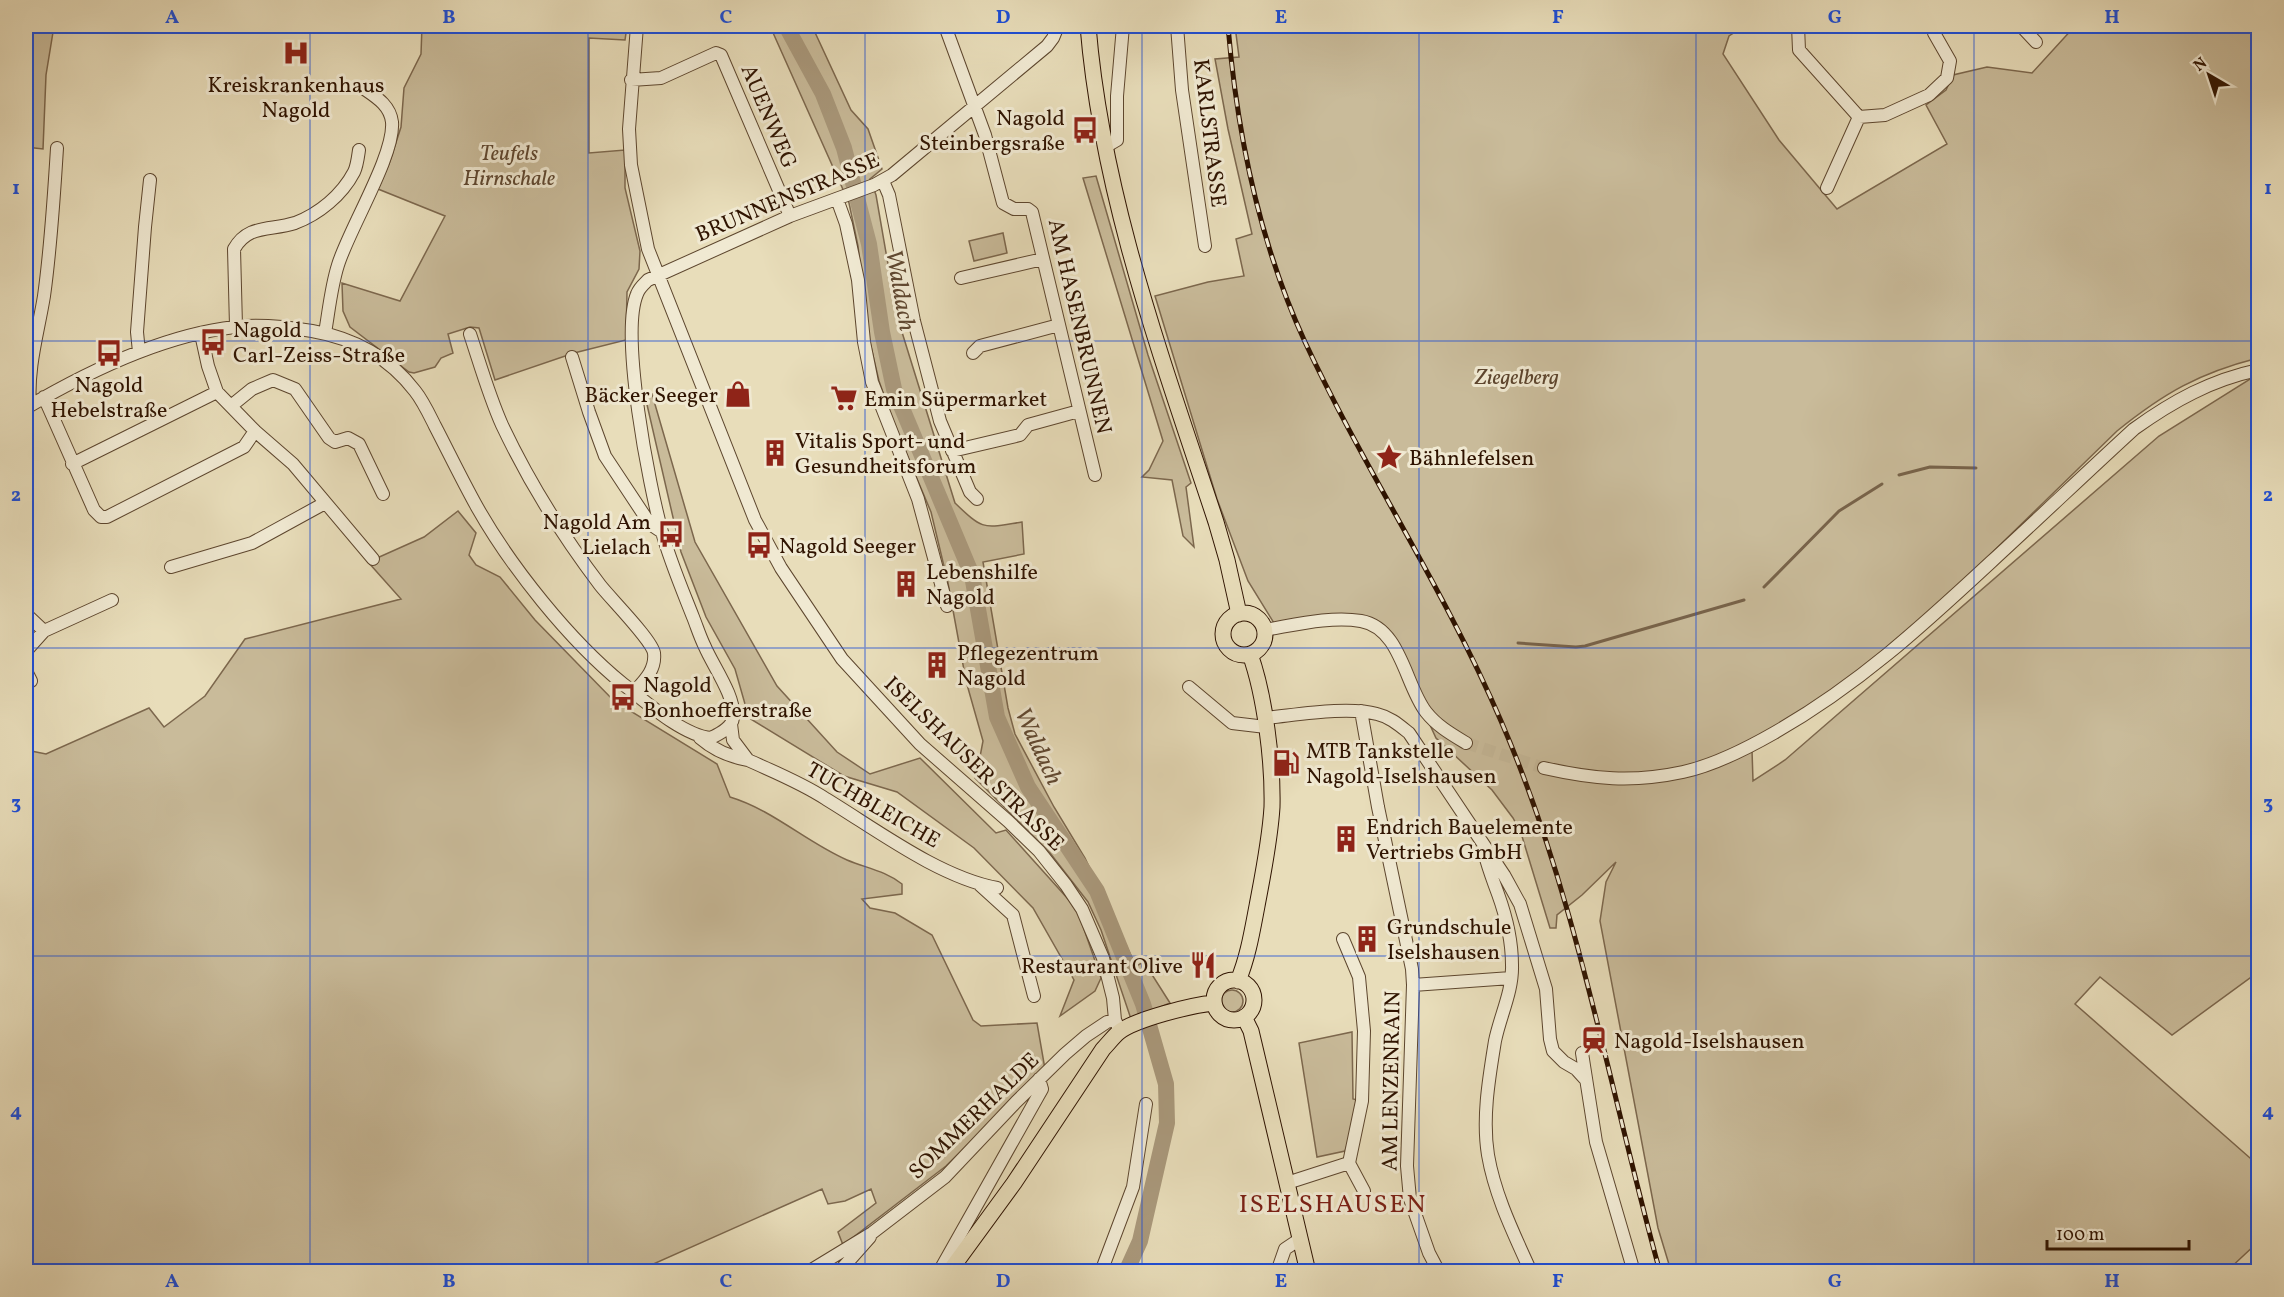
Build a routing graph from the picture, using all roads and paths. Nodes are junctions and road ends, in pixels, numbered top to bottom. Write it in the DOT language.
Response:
graph roads {
  1 [pos="637,26"];
  2 [pos="945,26"];
  3 [pos="1058,26"];
  4 [pos="1088,26"];
  5 [pos="1123,26"];
  6 [pos="1177,26"];
  7 [pos="1798,26"];
  8 [pos="1934,26"];
  9 [pos="2021,26"];
  10 [pos="2036,42"];
  11 [pos="632,80"];
  12 [pos="363,88"];
  13 [pos="974,106"];
  14 [pos="1859,117"];
  15 [pos="1105,147"];
  16 [pos="57,148"];
  17 [pos="359,150"];
  18 [pos="150,180"];
  19 [pos="879,183"];
  20 [pos="1827,188"];
  21 [pos="842,197"];
  22 [pos="790,216"];
  23 [pos="1205,246"];
  24 [pos="1043,259"];
  25 [pos="658,275"];
  26 [pos="962,278"];
  27 [pos="1059,325"];
  28 [pos="236,326"];
  29 [pos="325,333"];
  30 [pos="201,334"];
  31 [pos="470,334"];
  32 [pos="139,352"];
  33 [pos="973,353"];
  34 [pos="572,357"];
  35 [pos="2259,370"];
  36 [pos="217,392"];
  37 [pos="44,397"];
  38 [pos="231,406"];
  39 [pos="28,407"];
  40 [pos="1079,411"];
  41 [pos="255,431"];
  42 [pos="952,451"];
  43 [pos="72,464"];
  44 [pos="1095,475"];
  45 [pos="383,494"];
  46 [pos="977,499"];
  47 [pos="325,503"];
  48 [pos="662,532"];
  49 [pos="373,559"];
  50 [pos="171,567"];
  51 [pos="112,600"];
  52 [pos="947,606"];
  53 [pos="26,614"];
  54 [pos="1239,614"];
  55 [pos="1264,630"];
  56 [pos="44,631"];
  57 [pos="26,651"];
  58 [pos="1250,654"];
  59 [pos="1189,687"];
  60 [pos="634,693"];
  61 [pos="1361,711"];
  62 [pos="1266,723"];
  63 [pos="731,724"];
  64 [pos="700,737"];
  65 [pos="1466,743"];
  66 [pos="747,760"];
  67 [pos="1544,768"];
  68 [pos="1488,851"];
  69 [pos="980,884"];
  70 [pos="997,888"];
  71 [pos="1343,939"];
  72 [pos="1511,978"];
  73 [pos="1238,981"];
  74 [pos="1413,985"];
  75 [pos="1034,996"];
  76 [pos="1214,1003"];
  77 [pos="1244,1017"];
  78 [pos="1118,1026"];
  79 [pos="1582,1053"];
  80 [pos="1040,1079"];
  81 [pos="1587,1080"];
  82 [pos="1146,1104"];
  83 [pos="1349,1163"];
  84 [pos="1287,1183"];
  85 [pos="1364,1191"];
  86 [pos="872,1233"];
  87 [pos="1300,1239"];
  88 [pos="808,1272"];
  89 [pos="839,1272"];
  90 [pos="939,1272"];
  91 [pos="949,1272"];
  92 [pos="1101,1272"];
  93 [pos="1277,1272"];
  94 [pos="1308,1272"];
  95 [pos="1439,1272"];
  96 [pos="1531,1272"];
  97 [pos="1634,1272"];
  1 -- 11 [label="street, ISELSHAUSER STRASSE"];
  2 -- 13 [label="street"];
  3 -- 13 [label="street, BRUNNENSTRASSE"];
  4 -- 15 [label="main road"];
  5 -- 15 [label="street"];
  6 -- 23 [label="street, KARLSTRASSE"];
  7 -- 14 [label="street"];
  8 -- 14 [label="street"];
  9 -- 10 [label="street"];
  11 -- 22 [label="street, AUENWEG"];
  11 -- 25 [label="street, ISELSHAUSER STRASSE"];
  12 -- 29 [label="street"];
  13 -- 19 [label="street, BRUNNENSTRASSE"];
  13 -- 24 [label="street, AM HASENBRUNNEN"];
  14 -- 20 [label="street"];
  15 -- 54 [label="main road"];
  16 -- 39 [label="street"];
  17 -- 28 [label="street"];
  18 -- 32 [label="street"];
  19 -- 21 [label="street, BRUNNENSTRASSE"];
  19 -- 42 [label="street"];
  21 -- 22 [label="street, BRUNNENSTRASSE"];
  21 -- 52 [label="street"];
  22 -- 25 [label="street, BRUNNENSTRASSE"];
  24 -- 26 [label="street"];
  24 -- 27 [label="street, AM HASENBRUNNEN"];
  25 -- 48 [label="street, BRUNNENSTRASSE"];
  25 -- 78 [label="street, ISELSHAUSER STRASSE"];
  27 -- 33 [label="street"];
  27 -- 40 [label="street, AM HASENBRUNNEN"];
  28 -- 29 [label="street, TUCHBLEICHE"];
  28 -- 30 [label="street, TUCHBLEICHE"];
  29 -- 60 [label="street, TUCHBLEICHE"];
  30 -- 32 [label="street, TUCHBLEICHE"];
  30 -- 36 [label="street"];
  31 -- 60 [label="street"];
  32 -- 37 [label="street, TUCHBLEICHE"];
  34 -- 48 [label="street"];
  35 -- 67 [label="street"];
  36 -- 38 [label="street"];
  36 -- 43 [label="street"];
  37 -- 39 [label="street, TUCHBLEICHE"];
  37 -- 43 [label="street"];
  38 -- 41 [label="street"];
  38 -- 45 [label="street"];
  40 -- 42 [label="street"];
  40 -- 44 [label="street, AM HASENBRUNNEN"];
  41 -- 43 [label="street"];
  41 -- 47 [label="street"];
  42 -- 46 [label="street"];
  47 -- 49 [label="street"];
  47 -- 50 [label="street"];
  48 -- 63 [label="street"];
  51 -- 56 [label="street"];
  53 -- 56 [label="street"];
  54 -- 55 [label="main road"];
  54 -- 58 [label="main road"];
  55 -- 58 [label="main road"];
  55 -- 65 [label="street"];
  56 -- 57 [label="street"];
  58 -- 62 [label="main road"];
  59 -- 62 [label="street"];
  60 -- 64 [label="street, TUCHBLEICHE"];
  61 -- 62 [label="street"];
  61 -- 68 [label="street"];
  61 -- 74 [label="street, AM LENZENRAIN"];
  62 -- 73 [label="main road"];
  63 -- 64 [label="street"];
  63 -- 66 [label="street"];
  64 -- 66 [label="street, TUCHBLEICHE"];
  66 -- 69 [label="street, TUCHBLEICHE"];
  68 -- 72 [label="street"];
  68 -- 81 [label="street"];
  69 -- 70 [label="street, TUCHBLEICHE"];
  69 -- 75 [label="street, TUCHBLEICHE"];
  71 -- 83 [label="street"];
  72 -- 74 [label="street"];
  72 -- 96 [label="street"];
  73 -- 76 [label="main road"];
  73 -- 77 [label="main road"];
  74 -- 95 [label="street, AM LENZENRAIN"];
  76 -- 77 [label="main road"];
  76 -- 78 [label="main road"];
  77 -- 84 [label="main road"];
  78 -- 80 [label="street, SOMMERHALDE"];
  78 -- 91 [label="main road"];
  79 -- 81 [label="street"];
  80 -- 86 [label="street, SOMMERHALDE"];
  80 -- 90 [label="street"];
  81 -- 97 [label="street"];
  82 -- 92 [label="street"];
  83 -- 84 [label="street"];
  83 -- 85 [label="street"];
  84 -- 87 [label="main road"];
  86 -- 88 [label="street"];
  86 -- 89 [label="street, SOMMERHALDE"];
  87 -- 93 [label="street"];
  87 -- 94 [label="main road"];
}
